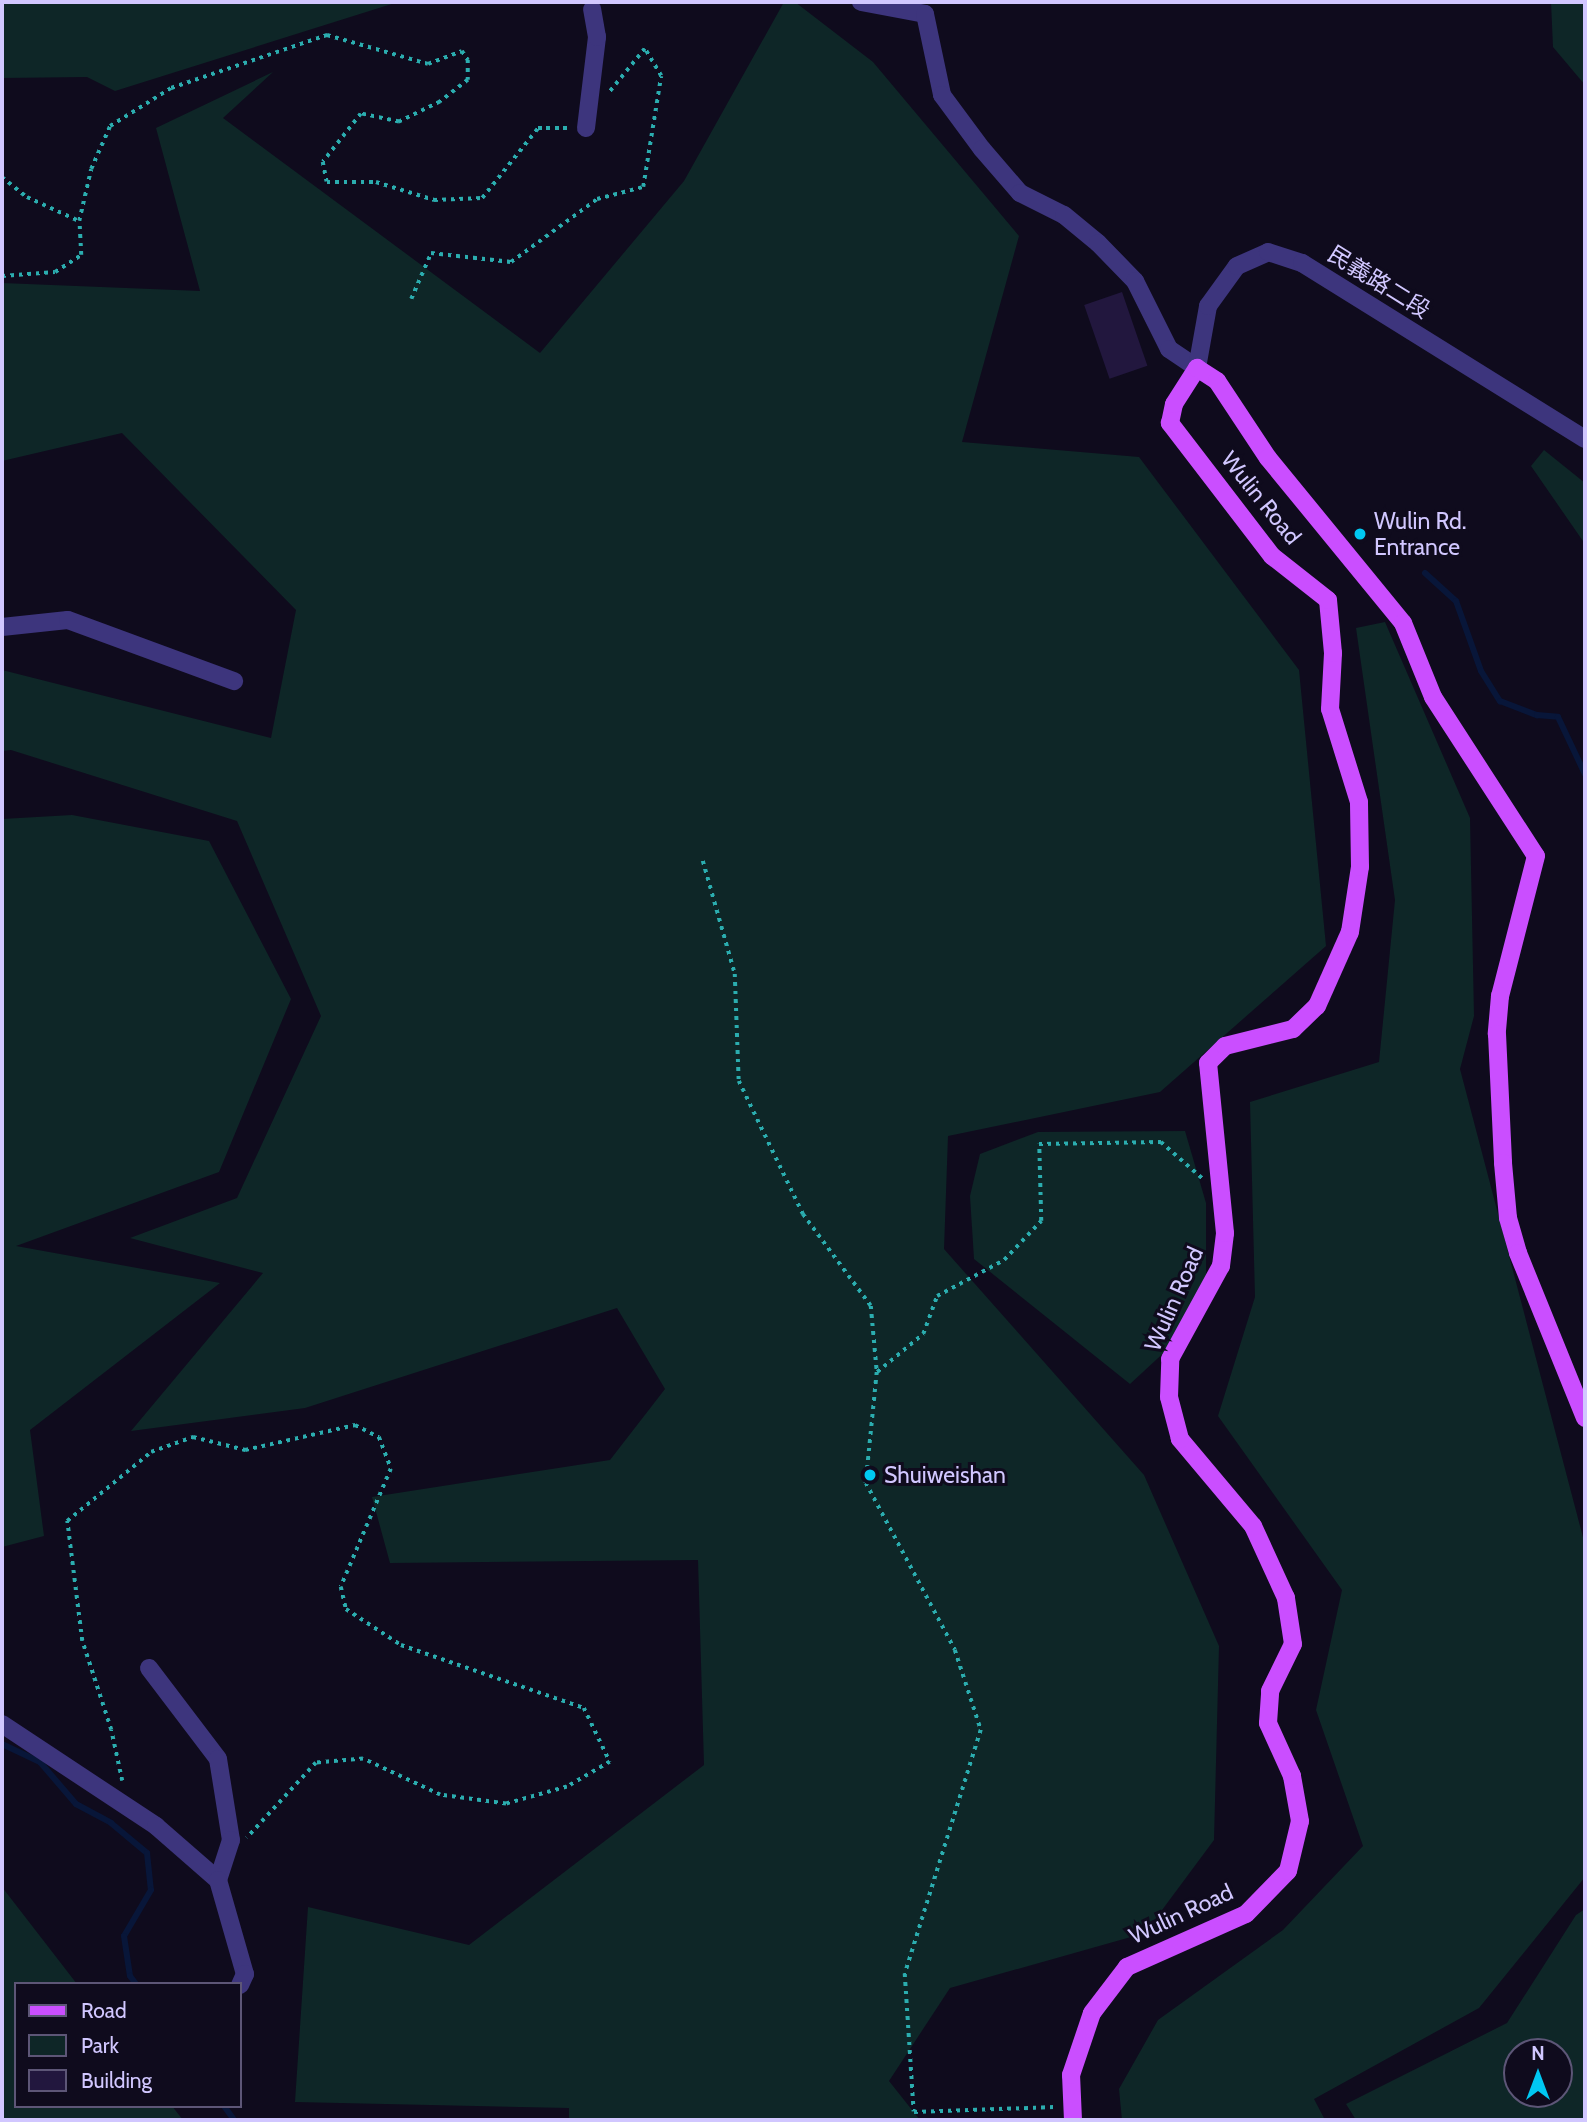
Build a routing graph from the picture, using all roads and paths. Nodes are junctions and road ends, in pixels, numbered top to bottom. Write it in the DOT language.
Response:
graph roads {
  1 [pos="861,2"];
  2 [pos="592,9"];
  3 [pos="586,128"];
  4 [pos="2,177"];
  5 [pos="79,221"];
  6 [pos="2,276"];
  7 [pos="411,299"];
  8 [pos="1197,368"];
  9 [pos="1585,439"];
  10 [pos="2,627"];
  11 [pos="234,681"];
  12 [pos="703,861"];
  13 [pos="1219,1193"];
  14 [pos="877,1372"];
  15 [pos="1585,1418"];
  16 [pos="149,1668"];
  17 [pos="2,1724"];
  18 [pos="128,1809"];
  19 [pos="231,1840"];
  20 [pos="218,1880"];
  21 [pos="241,1982"];
  22 [pos="1072,2113"];
  1 -- 8 [label="street"];
  2 -- 3 [label="street"];
  3 -- 5 [label="path"];
  3 -- 7 [label="path"];
  4 -- 5 [label="path"];
  5 -- 6 [label="path"];
  8 -- 9 [label="street, 民義路二段"];
  8 -- 13 [label="main road, Wulin Road"];
  8 -- 15 [label="main road"];
  10 -- 11 [label="street"];
  12 -- 14 [label="path"];
  13 -- 14 [label="path"];
  13 -- 22 [label="main road, Wulin Road"];
  14 -- 22 [label="path"];
  16 -- 19 [label="street"];
  17 -- 18 [label="street"];
  18 -- 19 [label="path"];
  18 -- 20 [label="street"];
  19 -- 20 [label="street"];
  20 -- 21 [label="street"];
}
